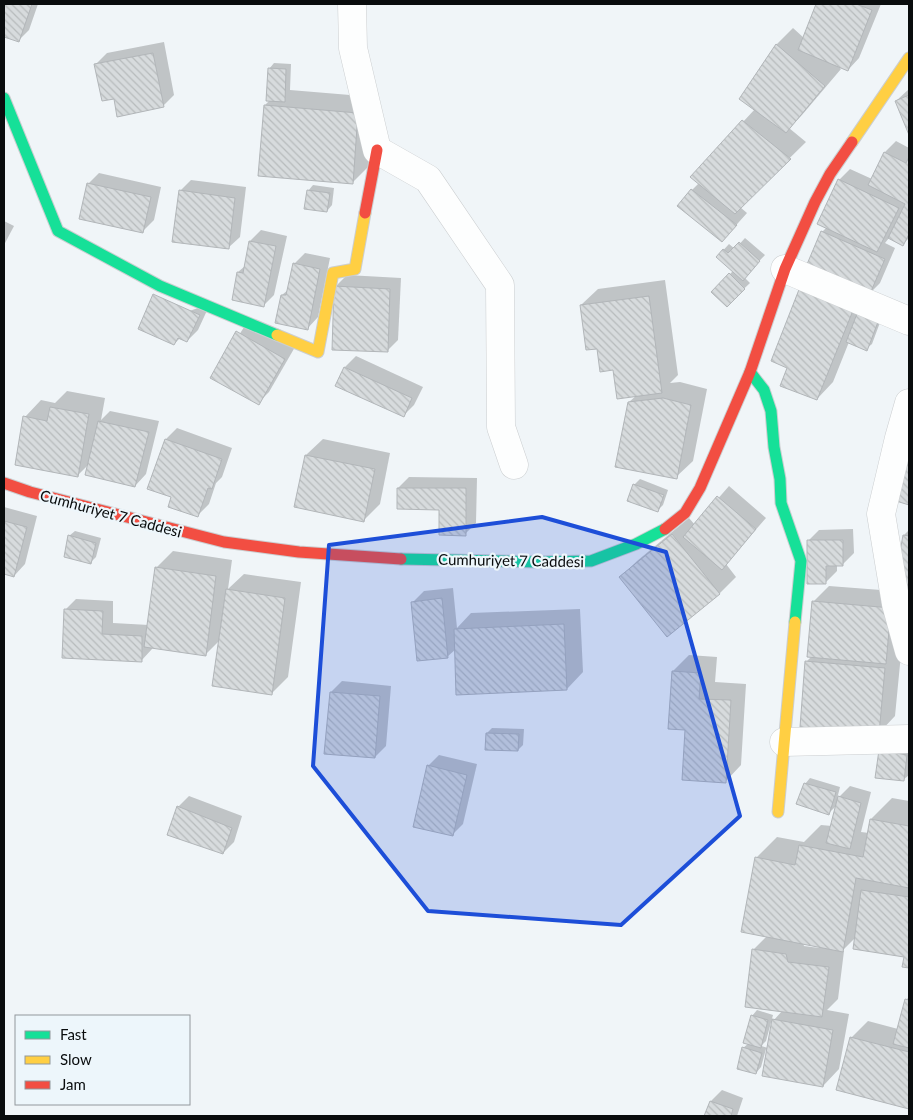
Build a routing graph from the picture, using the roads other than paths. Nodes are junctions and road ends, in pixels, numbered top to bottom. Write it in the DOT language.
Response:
graph roads {
  1 [pos="352,4"];
  2 [pos="909,58"];
  3 [pos="4,98"];
  4 [pos="377,150"];
  5 [pos="785,269"];
  6 [pos="909,322"];
  7 [pos="750,372"];
  8 [pos="909,403"];
  9 [pos="514,465"];
  10 [pos="4,483"];
  11 [pos="909,651"];
  12 [pos="909,740"];
  13 [pos="784,742"];
  14 [pos="778,812"];
  1 -- 4 [label="street"];
  2 -- 5 [label="main road, Cumhuriyet 7 Caddesi"];
  3 -- 4 [label="main road"];
  4 -- 9 [label="street"];
  5 -- 6 [label="street"];
  5 -- 7 [label="main road, Cumhuriyet 7 Caddesi"];
  7 -- 10 [label="main road, Cumhuriyet 7 Caddesi"];
  7 -- 13 [label="main road"];
  8 -- 11 [label="street"];
  12 -- 13 [label="street"];
  13 -- 14 [label="main road"];
}
